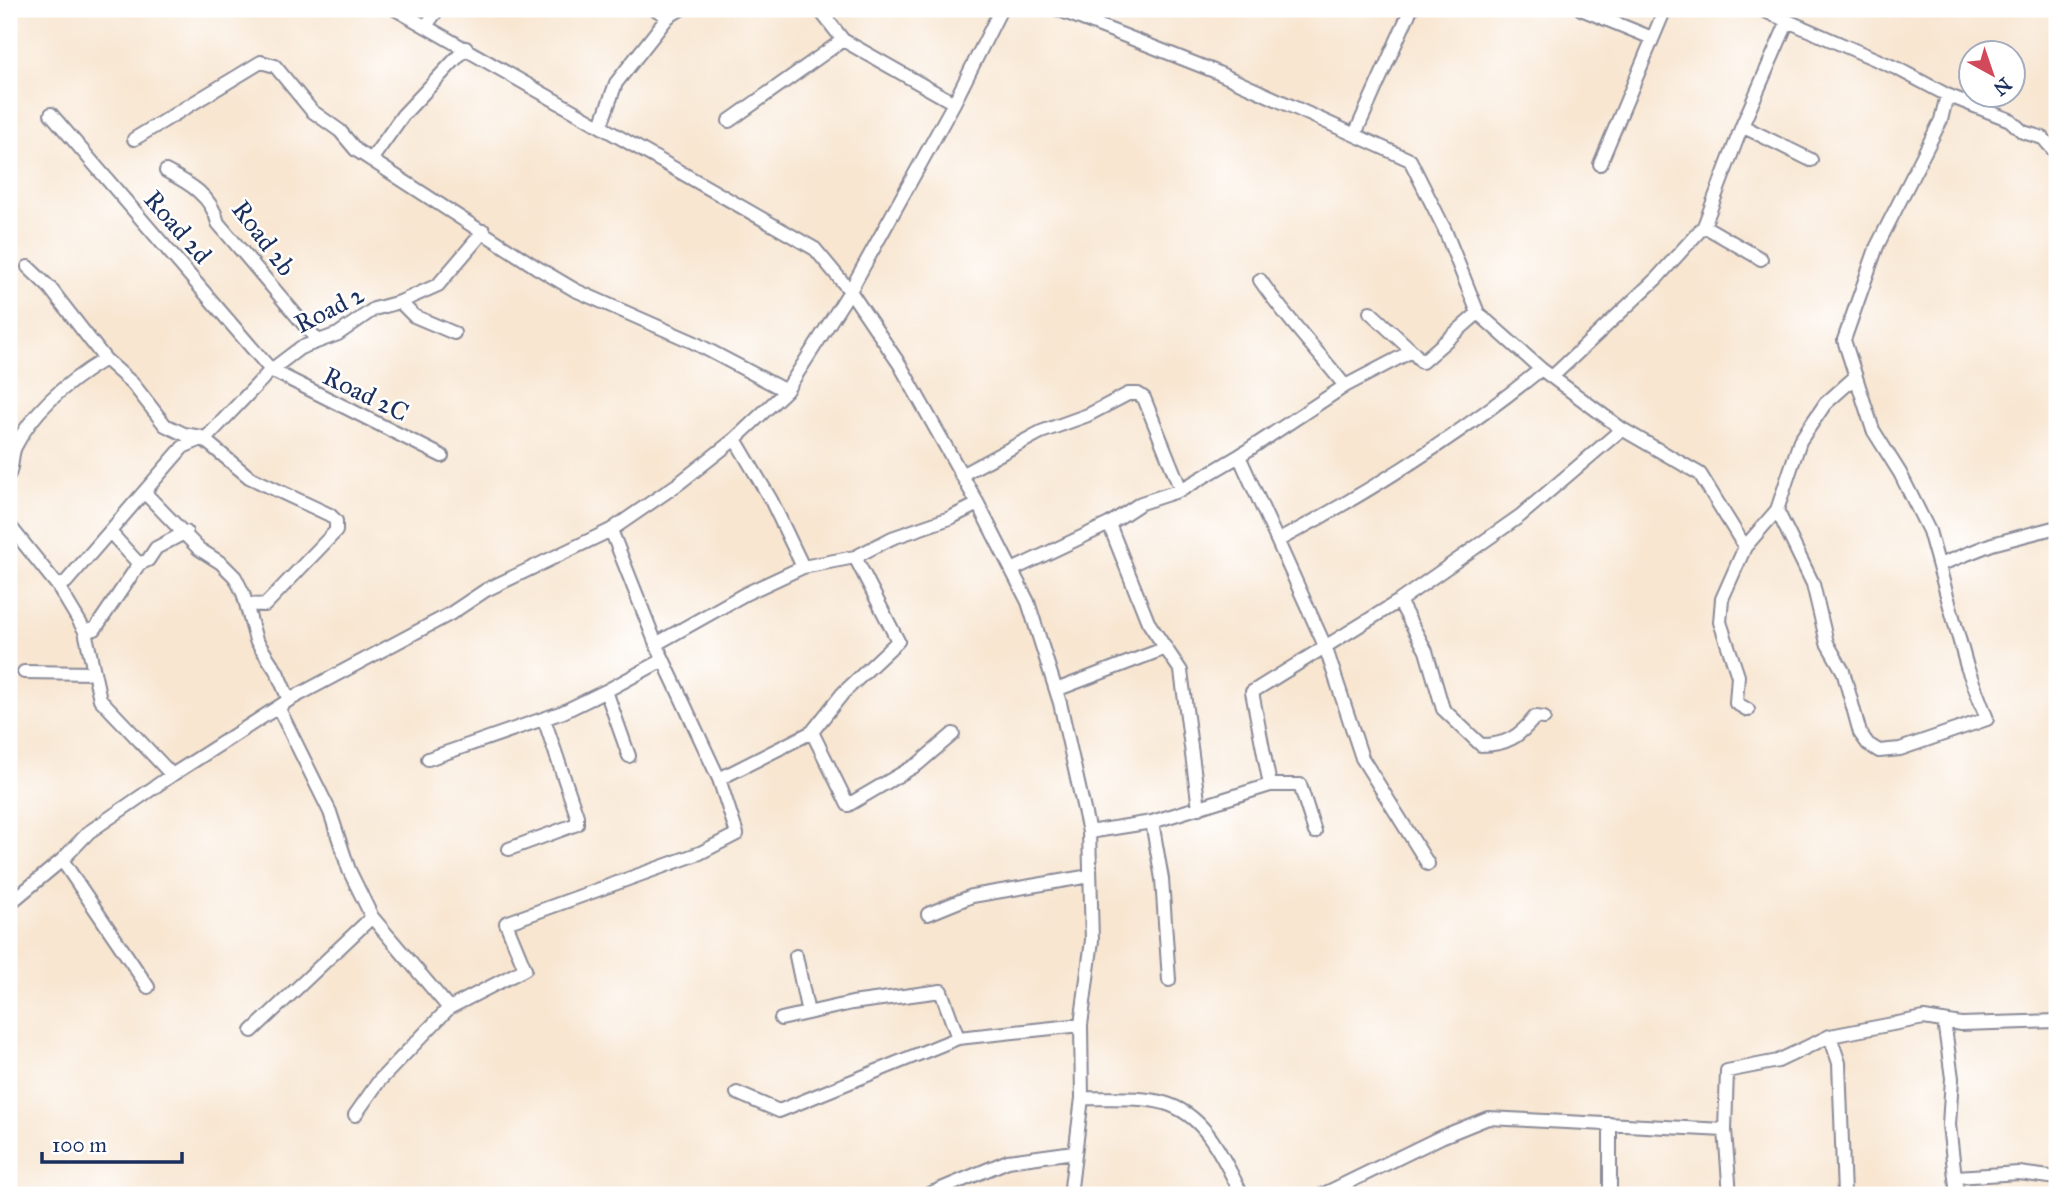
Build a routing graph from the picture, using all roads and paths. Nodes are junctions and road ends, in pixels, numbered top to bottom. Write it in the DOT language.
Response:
graph roads {
  1 [pos="395,9"];
  2 [pos="438,9"];
  3 [pos="655,9"];
  4 [pos="681,9"];
  5 [pos="819,9"];
  6 [pos="1001,9"];
  7 [pos="1057,9"];
  8 [pos="1581,9"];
  9 [pos="1665,9"];
  10 [pos="1760,9"];
  11 [pos="1408,10"];
  12 [pos="668,17"];
  13 [pos="1787,23"];
  14 [pos="426,26"];
  15 [pos="1652,38"];
  16 [pos="843,40"];
  17 [pos="466,48"];
  18 [pos="1947,95"];
  19 [pos="954,103"];
  20 [pos="51,114"];
  21 [pos="729,121"];
  22 [pos="601,125"];
  23 [pos="1742,126"];
  24 [pos="1355,134"];
  25 [pos="134,139"];
  26 [pos="2057,154"];
  27 [pos="370,160"];
  28 [pos="1811,160"];
  29 [pos="1600,164"];
  30 [pos="166,171"];
  31 [pos="1704,226"];
  32 [pos="484,231"];
  33 [pos="1761,259"];
  34 [pos="29,267"];
  35 [pos="1260,280"];
  36 [pos="850,290"];
  37 [pos="400,302"];
  38 [pos="1370,312"];
  39 [pos="1478,313"];
  40 [pos="454,333"];
  41 [pos="318,341"];
  42 [pos="1412,351"];
  43 [pos="105,359"];
  44 [pos="1541,369"];
  45 [pos="271,370"];
  46 [pos="1553,376"];
  47 [pos="1854,378"];
  48 [pos="1345,386"];
  49 [pos="786,391"];
  50 [pos="1622,429"];
  51 [pos="201,437"];
  52 [pos="735,439"];
  53 [pos="442,456"];
  54 [pos="1238,456"];
  55 [pos="9,474"];
  56 [pos="961,475"];
  57 [pos="1181,490"];
  58 [pos="145,493"];
  59 [pos="978,504"];
  60 [pos="1777,510"];
  61 [pos="1109,524"];
  62 [pos="9,525"];
  63 [pos="2057,527"];
  64 [pos="611,530"];
  65 [pos="110,532"];
  66 [pos="186,532"];
  67 [pos="1279,540"];
  68 [pos="1745,547"];
  69 [pos="855,557"];
  70 [pos="139,564"];
  71 [pos="1939,565"];
  72 [pos="803,567"];
  73 [pos="1012,570"];
  74 [pos="58,586"];
  75 [pos="1399,601"];
  76 [pos="246,604"];
  77 [pos="85,631"];
  78 [pos="656,644"];
  79 [pos="1325,646"];
  80 [pos="1166,648"];
  81 [pos="663,660"];
  82 [pos="24,672"];
  83 [pos="93,673"];
  84 [pos="1056,690"];
  85 [pos="606,691"];
  86 [pos="283,704"];
  87 [pos="1748,710"];
  88 [pos="1544,718"];
  89 [pos="544,719"];
  90 [pos="812,732"];
  91 [pos="953,734"];
  92 [pos="629,756"];
  93 [pos="428,760"];
  94 [pos="172,775"];
  95 [pos="719,779"];
  96 [pos="1269,785"];
  97 [pos="1199,807"];
  98 [pos="1152,822"];
  99 [pos="1089,832"];
  100 [pos="1315,832"];
  101 [pos="509,849"];
  102 [pos="62,860"];
  103 [pos="1428,864"];
  104 [pos="1090,876"];
  105 [pos="9,904"];
  106 [pos="928,914"];
  107 [pos="372,917"];
  108 [pos="796,956"];
  109 [pos="1169,980"];
  110 [pos="148,987"];
  111 [pos="449,1008"];
  112 [pos="808,1013"];
  113 [pos="781,1019"];
  114 [pos="1944,1021"];
  115 [pos="2057,1021"];
  116 [pos="1081,1025"];
  117 [pos="252,1031"];
  118 [pos="1830,1037"];
  119 [pos="958,1038"];
  120 [pos="737,1093"];
  121 [pos="1082,1098"];
  122 [pos="355,1115"];
  123 [pos="1610,1124"];
  124 [pos="1725,1130"];
  125 [pos="1074,1152"];
  126 [pos="1956,1177"];
  127 [pos="2057,1178"];
  128 [pos="1353,1189"];
  129 [pos="927,1195"];
  130 [pos="1070,1195"];
  131 [pos="1242,1195"];
  132 [pos="1322,1195"];
  133 [pos="1610,1195"];
  134 [pos="1730,1195"];
  135 [pos="1844,1195"];
  136 [pos="1957,1195"];
  1 -- 14 [label="street"];
  2 -- 14 [label="street"];
  3 -- 12 [label="street"];
  4 -- 12 [label="street"];
  5 -- 16 [label="street"];
  6 -- 19 [label="street"];
  7 -- 24 [label="street"];
  8 -- 15 [label="street"];
  9 -- 15 [label="street"];
  10 -- 13 [label="street"];
  11 -- 24 [label="street"];
  12 -- 22 [label="street"];
  13 -- 18 [label="street"];
  13 -- 23 [label="street"];
  14 -- 17 [label="street"];
  15 -- 29 [label="street"];
  16 -- 19 [label="street"];
  16 -- 21 [label="street"];
  17 -- 22 [label="street"];
  17 -- 27 [label="street"];
  18 -- 26 [label="street"];
  18 -- 47 [label="street"];
  19 -- 36 [label="street"];
  20 -- 45 [label="street, Road 2d"];
  22 -- 36 [label="street"];
  23 -- 28 [label="street"];
  23 -- 31 [label="street"];
  24 -- 39 [label="street"];
  25 -- 27 [label="street"];
  27 -- 32 [label="street"];
  30 -- 41 [label="street, Road 2b"];
  31 -- 33 [label="street"];
  31 -- 46 [label="street"];
  32 -- 37 [label="street, Road 2"];
  32 -- 49 [label="street"];
  34 -- 43 [label="street"];
  35 -- 48 [label="street"];
  36 -- 49 [label="street"];
  36 -- 56 [label="street"];
  37 -- 40 [label="street"];
  37 -- 41 [label="street, Road 2"];
  38 -- 42 [label="street"];
  39 -- 42 [label="street"];
  39 -- 44 [label="street"];
  41 -- 45 [label="street, Road 2"];
  42 -- 48 [label="street"];
  43 -- 51 [label="street"];
  43 -- 55 [label="street"];
  44 -- 46 [label="street"];
  44 -- 67 [label="street"];
  45 -- 51 [label="street, Road 2"];
  45 -- 53 [label="street, Road 2C"];
  46 -- 50 [label="street"];
  47 -- 60 [label="street"];
  47 -- 71 [label="street"];
  48 -- 54 [label="street"];
  49 -- 52 [label="street"];
  50 -- 68 [label="street"];
  50 -- 75 [label="street"];
  51 -- 58 [label="street, Road 2"];
  51 -- 76 [label="street"];
  52 -- 64 [label="street"];
  52 -- 72 [label="street"];
  54 -- 57 [label="street"];
  54 -- 67 [label="street"];
  56 -- 57 [label="street"];
  56 -- 59 [label="street"];
  57 -- 61 [label="street"];
  58 -- 65 [label="street, Road 2"];
  58 -- 66 [label="street"];
  59 -- 69 [label="street"];
  59 -- 73 [label="street"];
  60 -- 68 [label="street"];
  60 -- 71 [label="street"];
  61 -- 73 [label="street"];
  61 -- 80 [label="street"];
  62 -- 74 [label="street"];
  63 -- 71 [label="street"];
  64 -- 78 [label="street"];
  64 -- 86 [label="street"];
  65 -- 70 [label="street"];
  65 -- 74 [label="street, Road 2"];
  66 -- 70 [label="street"];
  66 -- 76 [label="street"];
  67 -- 79 [label="street"];
  68 -- 87 [label="street"];
  69 -- 72 [label="street"];
  69 -- 90 [label="street"];
  70 -- 77 [label="street"];
  72 -- 78 [label="street"];
  73 -- 84 [label="street"];
  74 -- 77 [label="street"];
  75 -- 79 [label="street"];
  75 -- 88 [label="street"];
  76 -- 86 [label="street"];
  77 -- 83 [label="street"];
  78 -- 81 [label="street"];
  79 -- 96 [label="street"];
  79 -- 103 [label="street"];
  80 -- 84 [label="street"];
  80 -- 97 [label="street"];
  81 -- 85 [label="street"];
  81 -- 95 [label="street"];
  82 -- 83 [label="street"];
  83 -- 94 [label="street"];
  84 -- 99 [label="street"];
  85 -- 89 [label="street"];
  85 -- 92 [label="street"];
  86 -- 94 [label="street"];
  86 -- 107 [label="street"];
  89 -- 93 [label="street"];
  89 -- 101 [label="street"];
  90 -- 91 [label="street"];
  90 -- 95 [label="street"];
  94 -- 102 [label="street"];
  95 -- 111 [label="street"];
  96 -- 97 [label="street"];
  96 -- 100 [label="street"];
  97 -- 98 [label="street"];
  98 -- 99 [label="street"];
  98 -- 109 [label="street"];
  99 -- 104 [label="street"];
  102 -- 105 [label="street"];
  102 -- 110 [label="street"];
  104 -- 106 [label="street"];
  104 -- 116 [label="street"];
  107 -- 111 [label="street"];
  107 -- 117 [label="street"];
  108 -- 112 [label="street"];
  111 -- 122 [label="street"];
  112 -- 113 [label="street"];
  112 -- 119 [label="street"];
  114 -- 115 [label="street"];
  114 -- 118 [label="street"];
  114 -- 126 [label="street"];
  116 -- 119 [label="street"];
  116 -- 121 [label="street"];
  118 -- 124 [label="street"];
  118 -- 135 [label="street"];
  119 -- 120 [label="street"];
  121 -- 125 [label="street"];
  121 -- 131 [label="street"];
  123 -- 124 [label="street"];
  123 -- 128 [label="street"];
  123 -- 133 [label="street"];
  124 -- 134 [label="street"];
  125 -- 129 [label="street"];
  125 -- 130 [label="street"];
  126 -- 127 [label="street"];
  126 -- 136 [label="street"];
  128 -- 132 [label="street"];
}
